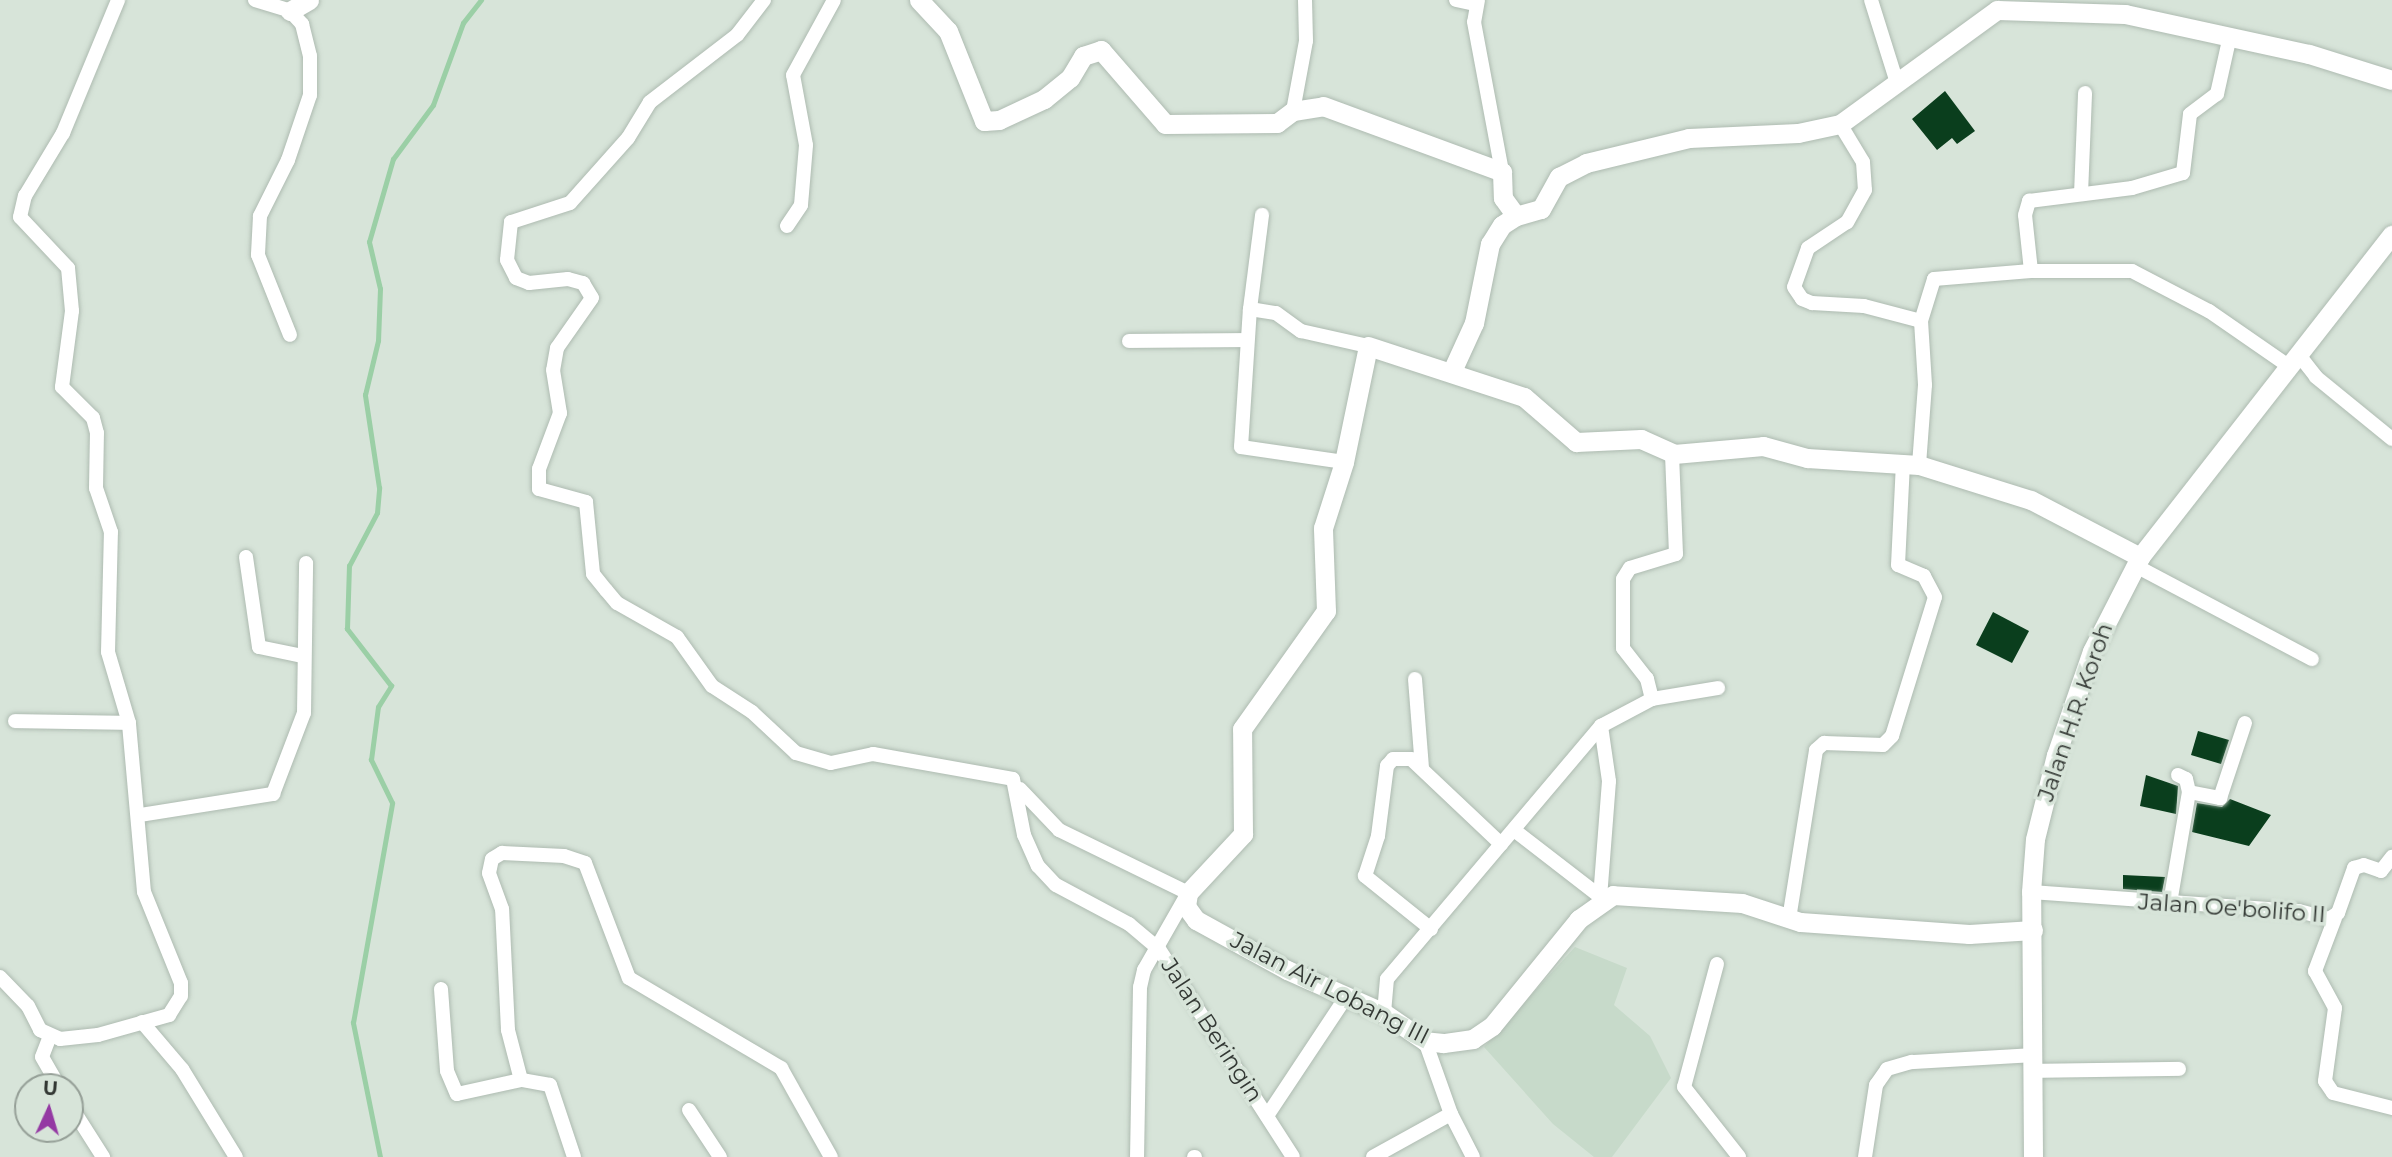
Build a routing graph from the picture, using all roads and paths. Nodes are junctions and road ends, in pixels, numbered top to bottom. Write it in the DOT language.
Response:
graph roads {
  1 [pos="118,0"];
  2 [pos="255,0"];
  3 [pos="309,0"];
  4 [pos="764,0"];
  5 [pos="834,0"];
  6 [pos="919,0"];
  7 [pos="1305,0"];
  8 [pos="1456,0"];
  9 [pos="1871,0"];
  10 [pos="1476,2"];
  11 [pos="2044,4"];
  12 [pos="290,11"];
  13 [pos="2230,36"];
  14 [pos="2392,80"];
  15 [pos="1897,83"];
  16 [pos="2085,93"];
  17 [pos="1293,111"];
  18 [pos="1840,124"];
  19 [pos="1502,172"];
  20 [pos="2081,194"];
  21 [pos="1262,215"];
  22 [pos="1516,216"];
  23 [pos="787,226"];
  24 [pos="2388,248"];
  25 [pos="2031,271"];
  26 [pos="1250,309"];
  27 [pos="1921,321"];
  28 [pos="290,335"];
  29 [pos="1247,340"];
  30 [pos="1129,341"];
  31 [pos="1368,346"];
  32 [pos="2295,361"];
  33 [pos="1452,371"];
  34 [pos="2392,439"];
  35 [pos="1671,453"];
  36 [pos="1344,462"];
  37 [pos="1911,463"];
  38 [pos="246,557"];
  39 [pos="2138,561"];
  40 [pos="306,563"];
  41 [pos="303,656"];
  42 [pos="2312,659"];
  43 [pos="1415,680"];
  44 [pos="1718,688"];
  45 [pos="1652,699"];
  46 [pos="15,721"];
  47 [pos="129,723"];
  48 [pos="2245,723"];
  49 [pos="1601,726"];
  50 [pos="1422,768"];
  51 [pos="2178,775"];
  52 [pos="1018,787"];
  53 [pos="2189,792"];
  54 [pos="140,815"];
  55 [pos="1514,830"];
  56 [pos="1501,844"];
  57 [pos="2392,857"];
  58 [pos="2386,875"];
  59 [pos="2031,892"];
  60 [pos="1188,893"];
  61 [pos="1601,898"];
  62 [pos="2170,903"];
  63 [pos="2335,918"];
  64 [pos="1788,919"];
  65 [pos="1431,929"];
  66 [pos="2033,929"];
  67 [pos="1159,949"];
  68 [pos="1717,964"];
  69 [pos="0,977"];
  70 [pos="441,989"];
  71 [pos="1344,1000"];
  72 [pos="1384,1013"];
  73 [pos="142,1022"];
  74 [pos="50,1036"];
  75 [pos="1426,1041"];
  76 [pos="2032,1063"];
  77 [pos="2179,1069"];
  78 [pos="51,1073"];
  79 [pos="521,1080"];
  80 [pos="2392,1108"];
  81 [pos="689,1110"];
  82 [pos="1451,1114"];
  83 [pos="1267,1116"];
  84 [pos="84,1127"];
  85 [pos="103,1157"];
  86 [pos="236,1157"];
  87 [pos="574,1157"];
  88 [pos="720,1157"];
  89 [pos="831,1157"];
  90 [pos="1137,1157"];
  91 [pos="1293,1157"];
  92 [pos="1373,1157"];
  93 [pos="1473,1157"];
  94 [pos="1738,1157"];
  95 [pos="1865,1157"];
  96 [pos="2033,1157"];
  1 -- 47 [label="street"];
  2 -- 12 [label="street"];
  3 -- 12 [label="street"];
  4 -- 52 [label="street"];
  5 -- 23 [label="street"];
  6 -- 17 [label="street"];
  7 -- 17 [label="street"];
  8 -- 10 [label="street"];
  9 -- 15 [label="street"];
  10 -- 19 [label="street"];
  11 -- 13 [label="street"];
  11 -- 15 [label="street"];
  12 -- 28 [label="street"];
  13 -- 14 [label="street"];
  13 -- 20 [label="street"];
  15 -- 18 [label="street"];
  16 -- 20 [label="street"];
  17 -- 19 [label="street"];
  18 -- 22 [label="street"];
  18 -- 27 [label="street"];
  19 -- 22 [label="street"];
  20 -- 25 [label="street"];
  21 -- 26 [label="street"];
  22 -- 33 [label="street"];
  24 -- 32 [label="street, Jalan H.R. Koroh"];
  25 -- 27 [label="street"];
  25 -- 32 [label="street"];
  26 -- 29 [label="street"];
  26 -- 31 [label="street"];
  27 -- 37 [label="street"];
  29 -- 30 [label="street"];
  29 -- 36 [label="street"];
  31 -- 33 [label="street"];
  31 -- 36 [label="street"];
  32 -- 34 [label="street"];
  32 -- 39 [label="street, Jalan H.R. Koroh"];
  33 -- 35 [label="street"];
  35 -- 37 [label="street"];
  35 -- 45 [label="street"];
  36 -- 60 [label="street"];
  37 -- 39 [label="street"];
  37 -- 64 [label="street"];
  38 -- 41 [label="street"];
  39 -- 42 [label="street"];
  39 -- 59 [label="street, Jalan H.R. Koroh"];
  40 -- 41 [label="street"];
  41 -- 54 [label="street"];
  43 -- 50 [label="street"];
  44 -- 45 [label="street"];
  45 -- 49 [label="street"];
  46 -- 47 [label="street"];
  47 -- 54 [label="street"];
  48 -- 53 [label="street"];
  49 -- 55 [label="street"];
  49 -- 61 [label="street"];
  50 -- 56 [label="street"];
  50 -- 65 [label="street"];
  51 -- 53 [label="street"];
  52 -- 60 [label="street"];
  52 -- 67 [label="street, Jalan Beringin"];
  53 -- 62 [label="street"];
  54 -- 73 [label="street"];
  55 -- 56 [label="street"];
  55 -- 61 [label="street"];
  56 -- 65 [label="street"];
  57 -- 58 [label="street, Jalan Oe'bolifo II"];
  58 -- 63 [label="street, Jalan Oe'bolifo II"];
  59 -- 62 [label="street, Jalan Oe'bolifo II"];
  59 -- 66 [label="street, Jalan H.R. Koroh"];
  60 -- 67 [label="street"];
  60 -- 71 [label="street, Jalan Air Lobang III"];
  61 -- 64 [label="street"];
  61 -- 75 [label="street, Jalan Air Lobang III"];
  62 -- 63 [label="street, Jalan Oe'bolifo II"];
  63 -- 80 [label="street"];
  64 -- 66 [label="street"];
  65 -- 72 [label="street"];
  66 -- 76 [label="street, Jalan H.R. Koroh"];
  67 -- 83 [label="street, Jalan Beringin"];
  67 -- 90 [label="street"];
  68 -- 94 [label="street"];
  69 -- 74 [label="street"];
  70 -- 79 [label="street"];
  71 -- 72 [label="street, Jalan Air Lobang III"];
  71 -- 83 [label="street"];
  72 -- 75 [label="street, Jalan Air Lobang III"];
  73 -- 74 [label="street"];
  73 -- 86 [label="street"];
  74 -- 78 [label="street"];
  75 -- 82 [label="street"];
  76 -- 77 [label="street"];
  76 -- 95 [label="street"];
  76 -- 96 [label="street, Jalan H.R. Koroh"];
  79 -- 87 [label="street"];
  79 -- 89 [label="street"];
  81 -- 88 [label="street"];
  82 -- 92 [label="street"];
  82 -- 93 [label="street"];
  83 -- 91 [label="street, Jalan Beringin"];
  84 -- 85 [label="street"];
}
